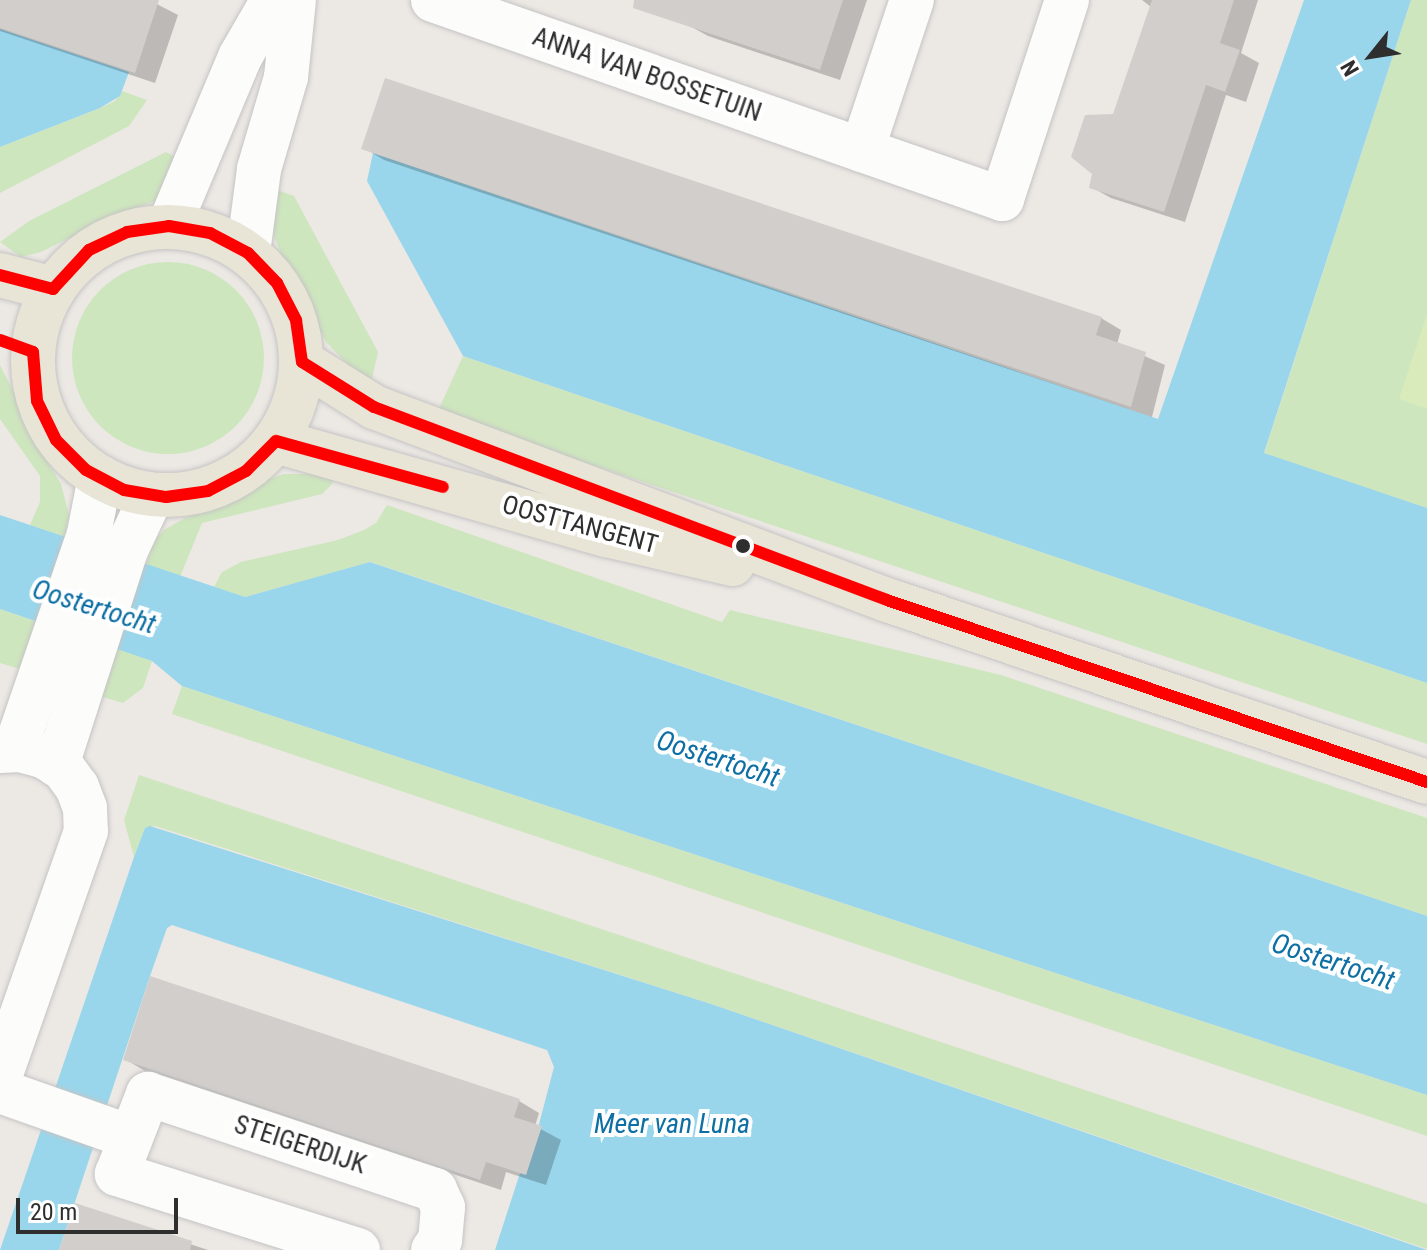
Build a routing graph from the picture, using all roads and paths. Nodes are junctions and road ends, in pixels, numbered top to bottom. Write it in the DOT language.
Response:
graph roads {
  1 [pos="273,0"];
  2 [pos="294,0"];
  3 [pos="433,0"];
  4 [pos="912,0"];
  5 [pos="1067,0"];
  6 [pos="862,150"];
  7 [pos="169,226"];
  8 [pos="248,253"];
  9 [pos="0,275"];
  10 [pos="53,289"];
  11 [pos="16,346"];
  12 [pos="302,362"];
  13 [pos="276,441"];
  14 [pos="100,477"];
  15 [pos="152,495"];
  16 [pos="108,542"];
  17 [pos="887,600"];
  18 [pos="74,642"];
  19 [pos="7,751"];
  20 [pos="57,765"];
  21 [pos="1427,782"];
  22 [pos="0,1076"];
  23 [pos="0,1091"];
  24 [pos="130,1137"];
  25 [pos="358,1250"];
  26 [pos="433,1250"];
  1 -- 7 [label="street"];
  2 -- 8 [label="street"];
  3 -- 6 [label="street, ANNA VAN BOSSETUIN"];
  4 -- 6 [label="street"];
  5 -- 6 [label="street, ANNA VAN BOSSETUIN"];
  7 -- 8 [label="main road"];
  7 -- 10 [label="main road"];
  8 -- 12 [label="main road"];
  9 -- 10 [label="main road"];
  10 -- 11 [label="main road"];
  11 -- 14 [label="main road"];
  12 -- 13 [label="main road"];
  12 -- 17 [label="main road, OOSTTANGENT"];
  13 -- 15 [label="main road"];
  13 -- 17 [label="main road, OOSTTANGENT"];
  14 -- 15 [label="main road"];
  14 -- 16 [label="street"];
  15 -- 16 [label="street"];
  16 -- 18 [label="street"];
  17 -- 21 [label="main road, OOSTTANGENT"];
  18 -- 19 [label="street"];
  18 -- 20 [label="street"];
  19 -- 20 [label="street"];
  20 -- 22 [label="street"];
  23 -- 24 [label="street"];
  24 -- 25 [label="street, STEIGERDIJK"];
  24 -- 26 [label="street, STEIGERDIJK"];
}
